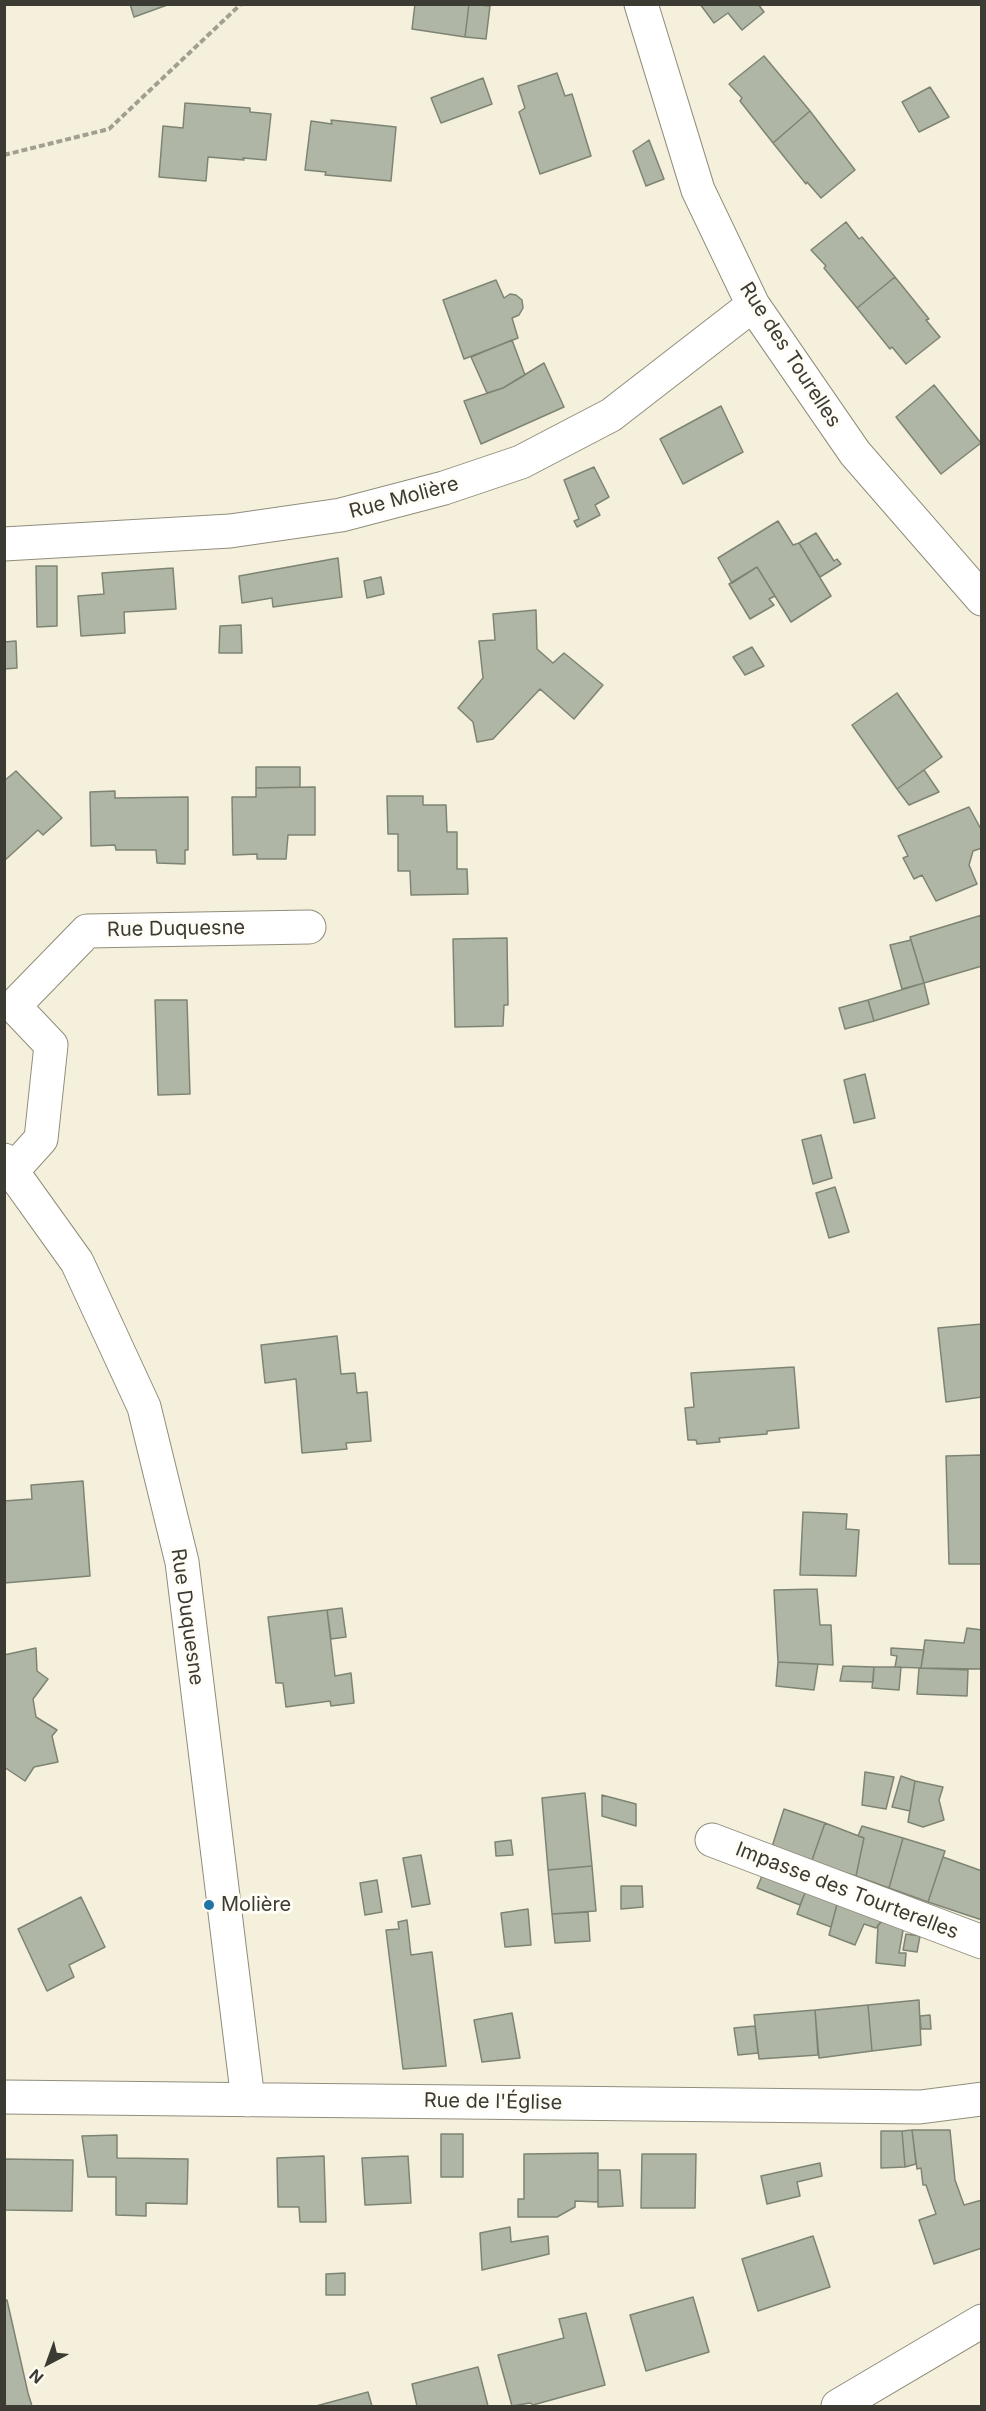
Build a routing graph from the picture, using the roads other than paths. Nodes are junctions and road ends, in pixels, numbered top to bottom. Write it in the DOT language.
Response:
graph roads {
  1 [pos="641,4"];
  2 [pos="753,305"];
  3 [pos="4,544"];
  4 [pos="981,599"];
  5 [pos="309,927"];
  6 [pos="8,1165"];
  7 [pos="712,1840"];
  8 [pos="981,1942"];
  9 [pos="4,2097"];
  10 [pos="981,2098"];
  11 [pos="248,2100"];
  12 [pos="981,2321"];
  13 [pos="838,2406"];
  1 -- 2 [label="street, Rue des Tourelles"];
  2 -- 3 [label="street, Rue Molière"];
  2 -- 4 [label="street, Rue des Tourelles"];
  5 -- 6 [label="street, Rue Duquesne"];
  6 -- 11 [label="street, Rue Duquesne"];
  7 -- 8 [label="street, Impasse des Tourterelles"];
  9 -- 11 [label="street, Rue de l'Église"];
  10 -- 11 [label="street, Rue de l'Église"];
  12 -- 13 [label="street"];
}
